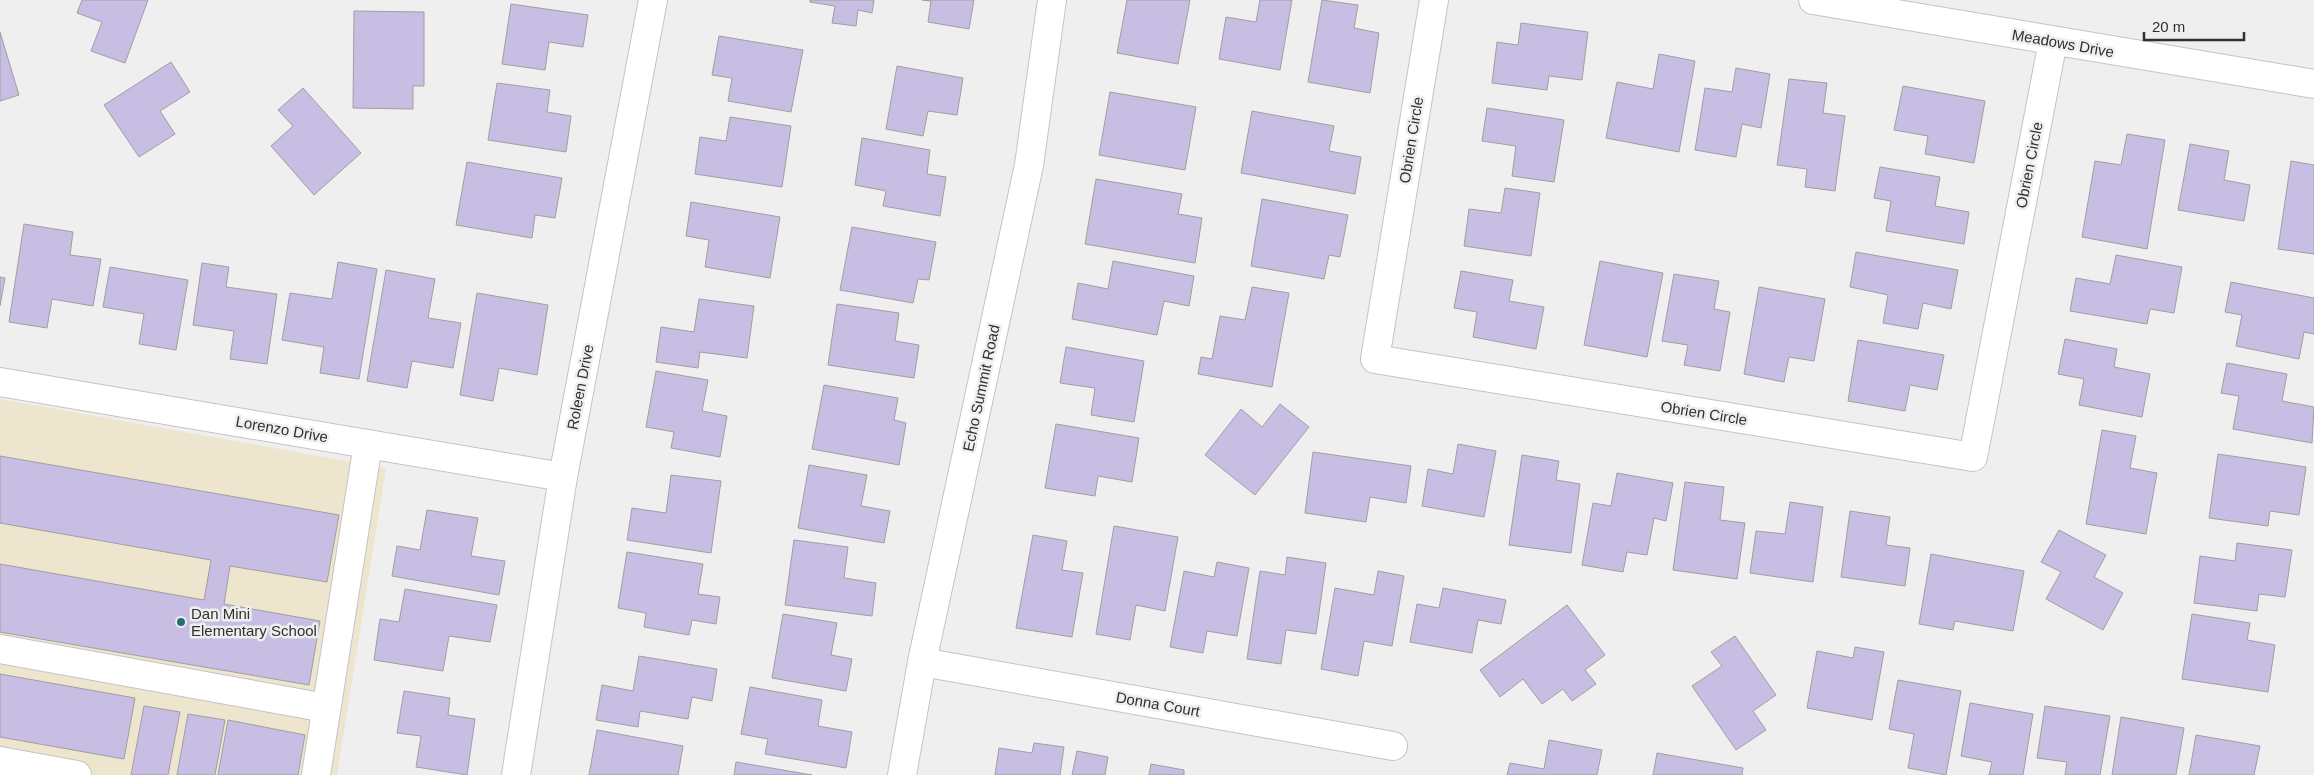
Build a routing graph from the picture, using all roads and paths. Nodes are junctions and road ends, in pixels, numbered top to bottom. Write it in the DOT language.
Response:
graph roads {
  1 [pos="653,0"];
  2 [pos="1052,0"];
  3 [pos="1434,0"];
  4 [pos="1813,0"];
  5 [pos="2053,41"];
  6 [pos="2314,84"];
  7 [pos="0,382"];
  8 [pos="368,444"];
  9 [pos="563,477"];
  10 [pos="0,650"];
  11 [pos="922,662"];
  12 [pos="326,708"];
  13 [pos="1393,746"];
  14 [pos="0,761"];
  15 [pos="77,775"];
  16 [pos="316,775"];
  17 [pos="516,775"];
  18 [pos="902,775"];
  1 -- 9 [label="street, Roleen Drive"];
  2 -- 11 [label="street, Echo Summit Road"];
  3 -- 5 [label="street, Obrien Circle"];
  4 -- 5 [label="street, Meadows Drive"];
  5 -- 6 [label="street, Meadows Drive"];
  7 -- 8 [label="street, Lorenzo Drive"];
  8 -- 9 [label="street, Lorenzo Drive"];
  8 -- 12 [label="street"];
  9 -- 17 [label="street, Roleen Drive"];
  10 -- 12 [label="street"];
  11 -- 13 [label="street, Donna Court"];
  11 -- 18 [label="street, Echo Summit Road"];
  12 -- 16 [label="street"];
  14 -- 15 [label="street"];
}
